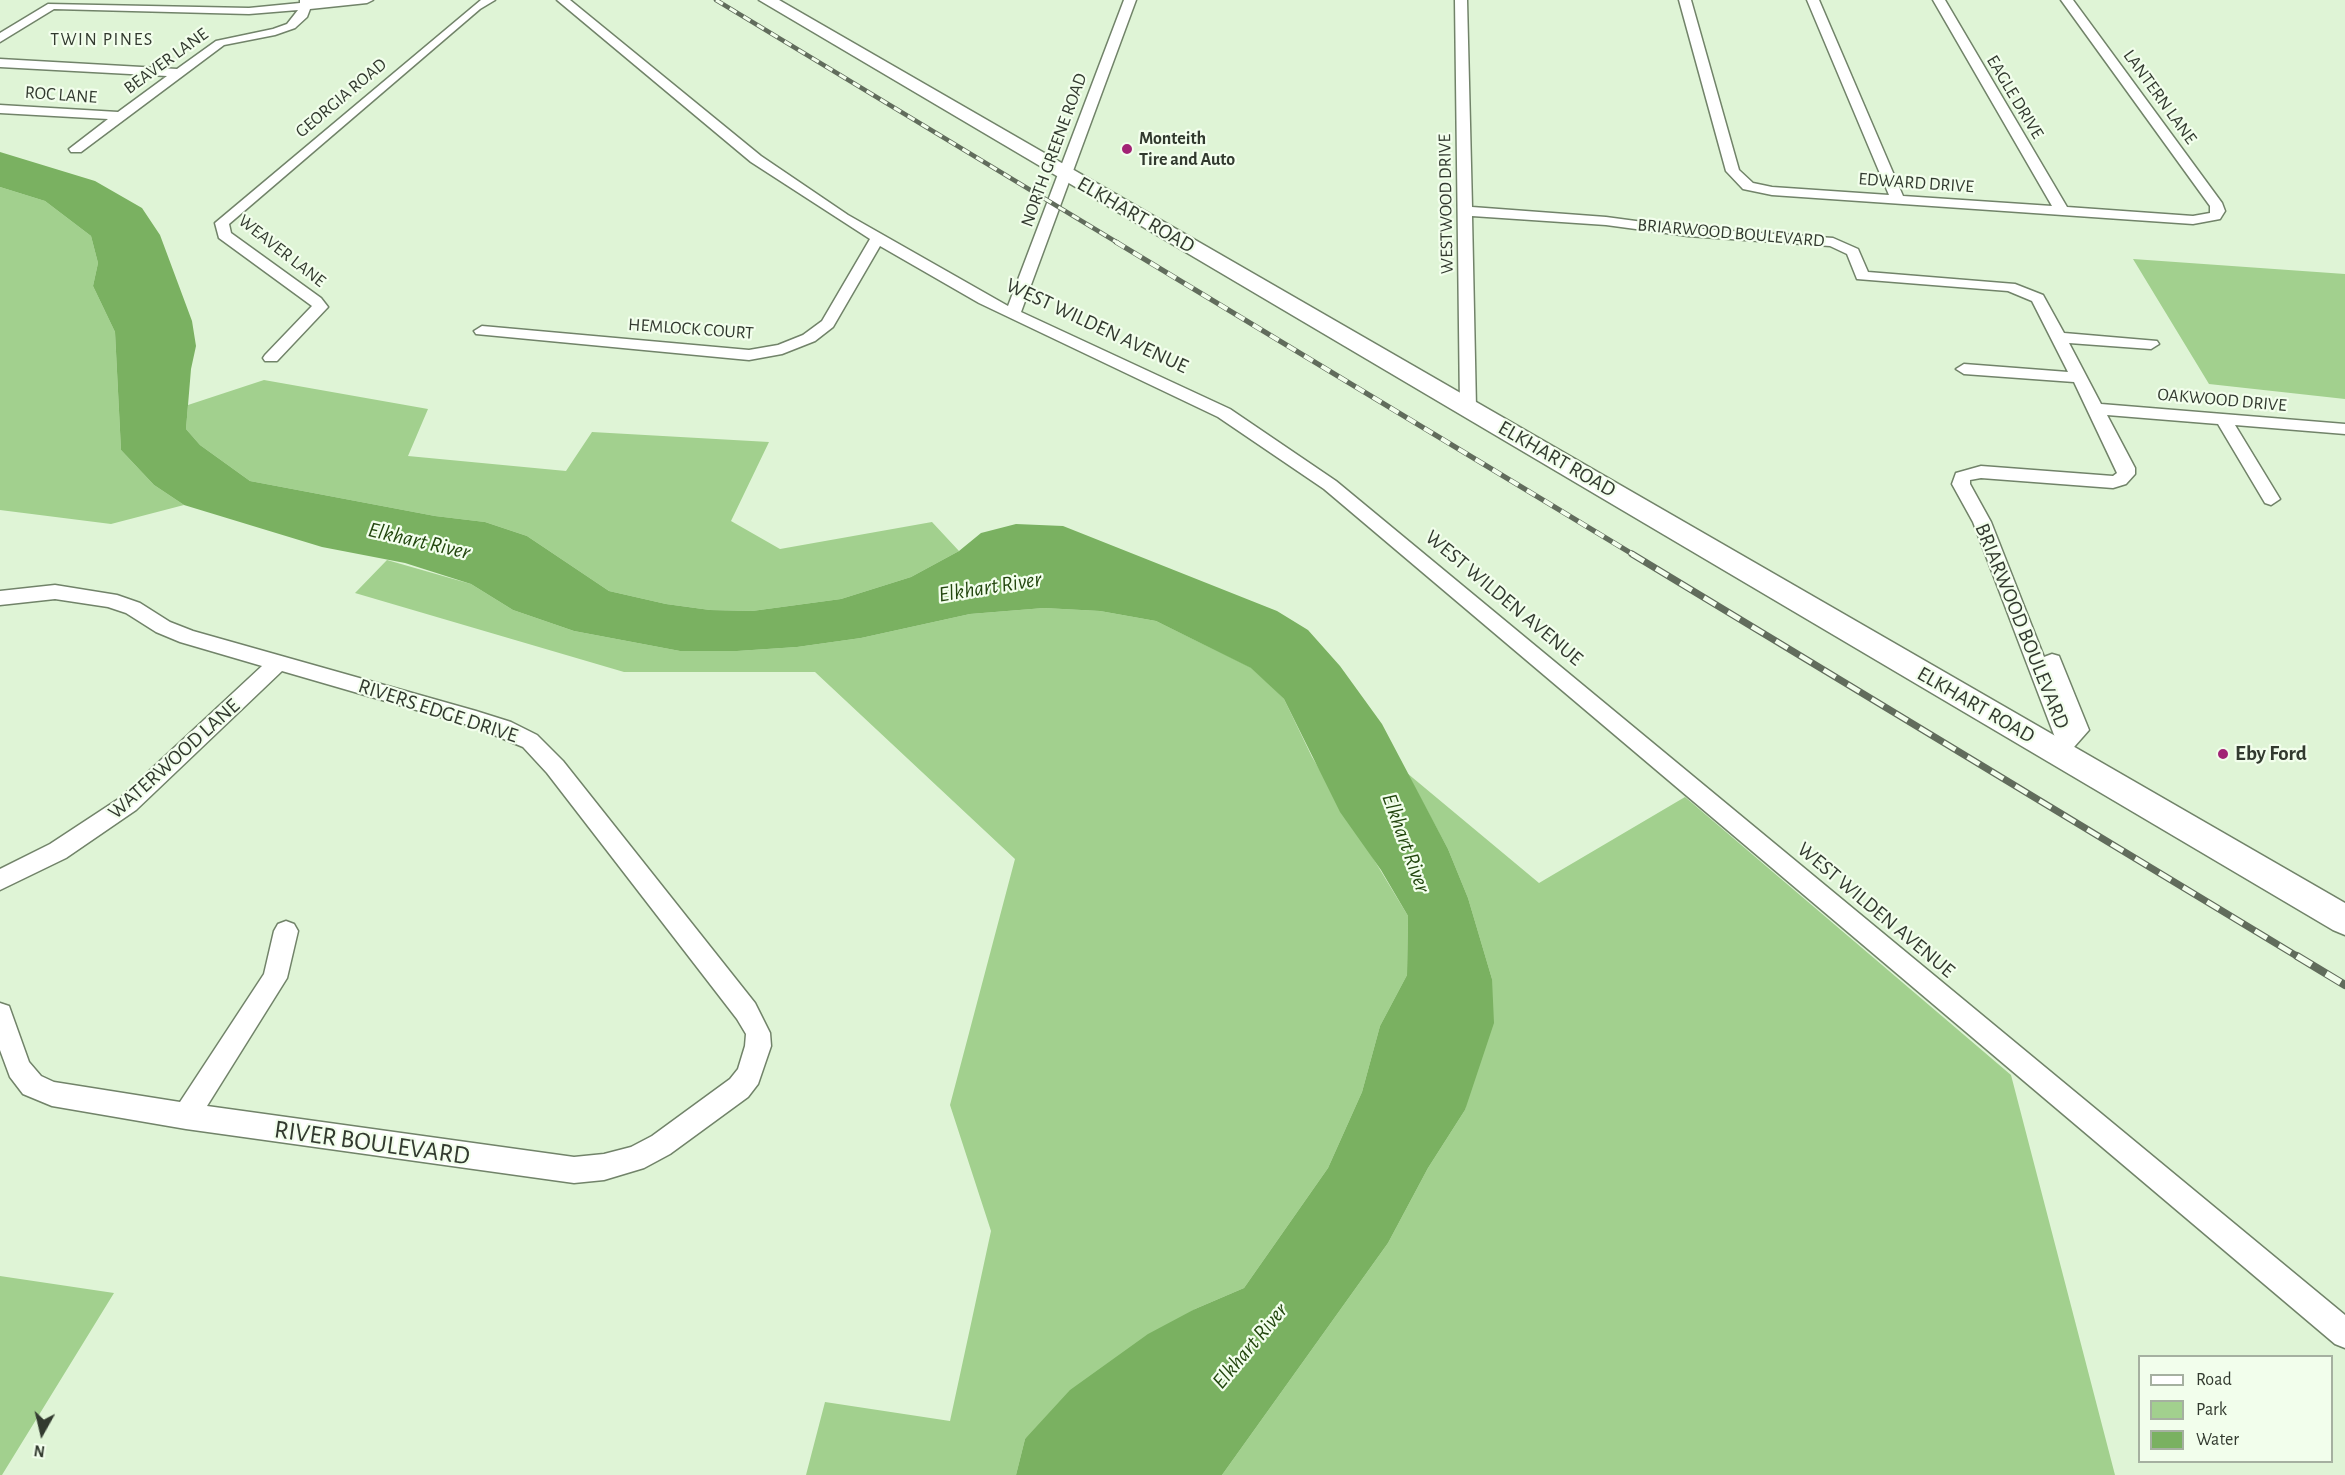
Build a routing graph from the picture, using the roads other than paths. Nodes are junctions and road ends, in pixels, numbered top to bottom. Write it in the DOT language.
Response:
graph roads {
  1 [pos="368,0"];
  2 [pos="489,0"];
  3 [pos="563,0"];
  4 [pos="767,0"];
  5 [pos="1130,0"];
  6 [pos="1461,0"];
  7 [pos="1685,0"];
  8 [pos="1813,0"];
  9 [pos="1939,0"];
  10 [pos="2067,0"];
  11 [pos="306,2"];
  12 [pos="197,5"];
  13 [pos="0,38"];
  14 [pos="0,63"];
  15 [pos="179,73"];
  16 [pos="0,109"];
  17 [pos="120,116"];
  18 [pos="76,149"];
  19 [pos="1066,174"];
  20 [pos="1898,200"];
  21 [pos="1464,211"];
  22 [pos="2062,211"];
  23 [pos="2215,216"];
  24 [pos="221,228"];
  25 [pos="877,239"];
  26 [pos="1013,313"];
  27 [pos="482,331"];
  28 [pos="2058,337"];
  29 [pos="2151,344"];
  30 [pos="272,358"];
  31 [pos="1964,369"];
  32 [pos="2080,378"];
  33 [pos="1468,408"];
  34 [pos="2096,409"];
  35 [pos="2223,419"];
  36 [pos="2345,429"];
  37 [pos="2271,499"];
  38 [pos="0,598"];
  39 [pos="278,663"];
  40 [pos="2062,746"];
  41 [pos="0,880"];
  42 [pos="2345,920"];
  43 [pos="286,931"];
  44 [pos="0,1014"];
  45 [pos="756,1059"];
  46 [pos="186,1116"];
  47 [pos="2345,1334"];
  1 -- 11 [label="street"];
  2 -- 24 [label="street, GEORGIA ROAD"];
  3 -- 25 [label="street, WEST WILDEN AVENUE"];
  4 -- 19 [label="highway, ELKHART ROAD"];
  5 -- 19 [label="street, NORTH GREENE ROAD"];
  6 -- 21 [label="street, WESTWOOD DRIVE"];
  7 -- 20 [label="street, EDWARD DRIVE"];
  8 -- 20 [label="street"];
  9 -- 22 [label="street, EAGLE DRIVE"];
  10 -- 23 [label="street, LANTERN LANE"];
  11 -- 12 [label="street"];
  11 -- 15 [label="street, BEAVER LANE"];
  12 -- 13 [label="street"];
  14 -- 15 [label="street"];
  15 -- 17 [label="street, BEAVER LANE"];
  16 -- 17 [label="street, ROC LANE"];
  17 -- 18 [label="street, BEAVER LANE"];
  19 -- 26 [label="street, NORTH GREENE ROAD"];
  19 -- 33 [label="highway, ELKHART ROAD"];
  20 -- 22 [label="street, EDWARD DRIVE"];
  21 -- 28 [label="street, BRIARWOOD BOULEVARD"];
  21 -- 33 [label="street, WESTWOOD DRIVE"];
  22 -- 23 [label="street, EDWARD DRIVE"];
  24 -- 30 [label="street, WEAVER LANE"];
  25 -- 26 [label="street, WEST WILDEN AVENUE"];
  25 -- 27 [label="street, HEMLOCK COURT"];
  26 -- 47 [label="street, WEST WILDEN AVENUE"];
  28 -- 29 [label="street"];
  28 -- 32 [label="street, BRIARWOOD BOULEVARD"];
  31 -- 32 [label="street"];
  32 -- 34 [label="street, BRIARWOOD BOULEVARD"];
  33 -- 40 [label="highway, ELKHART ROAD"];
  34 -- 35 [label="street, OAKWOOD DRIVE"];
  34 -- 40 [label="street, BRIARWOOD BOULEVARD"];
  35 -- 36 [label="street, OAKWOOD DRIVE"];
  35 -- 37 [label="street"];
  38 -- 39 [label="street, RIVERS EDGE DRIVE"];
  39 -- 41 [label="street, WATERWOOD LANE"];
  39 -- 45 [label="street, RIVERS EDGE DRIVE"];
  40 -- 42 [label="highway, ELKHART ROAD"];
  43 -- 46 [label="street"];
  44 -- 46 [label="street, RIVER BOULEVARD"];
  45 -- 46 [label="street, RIVER BOULEVARD"];
}
